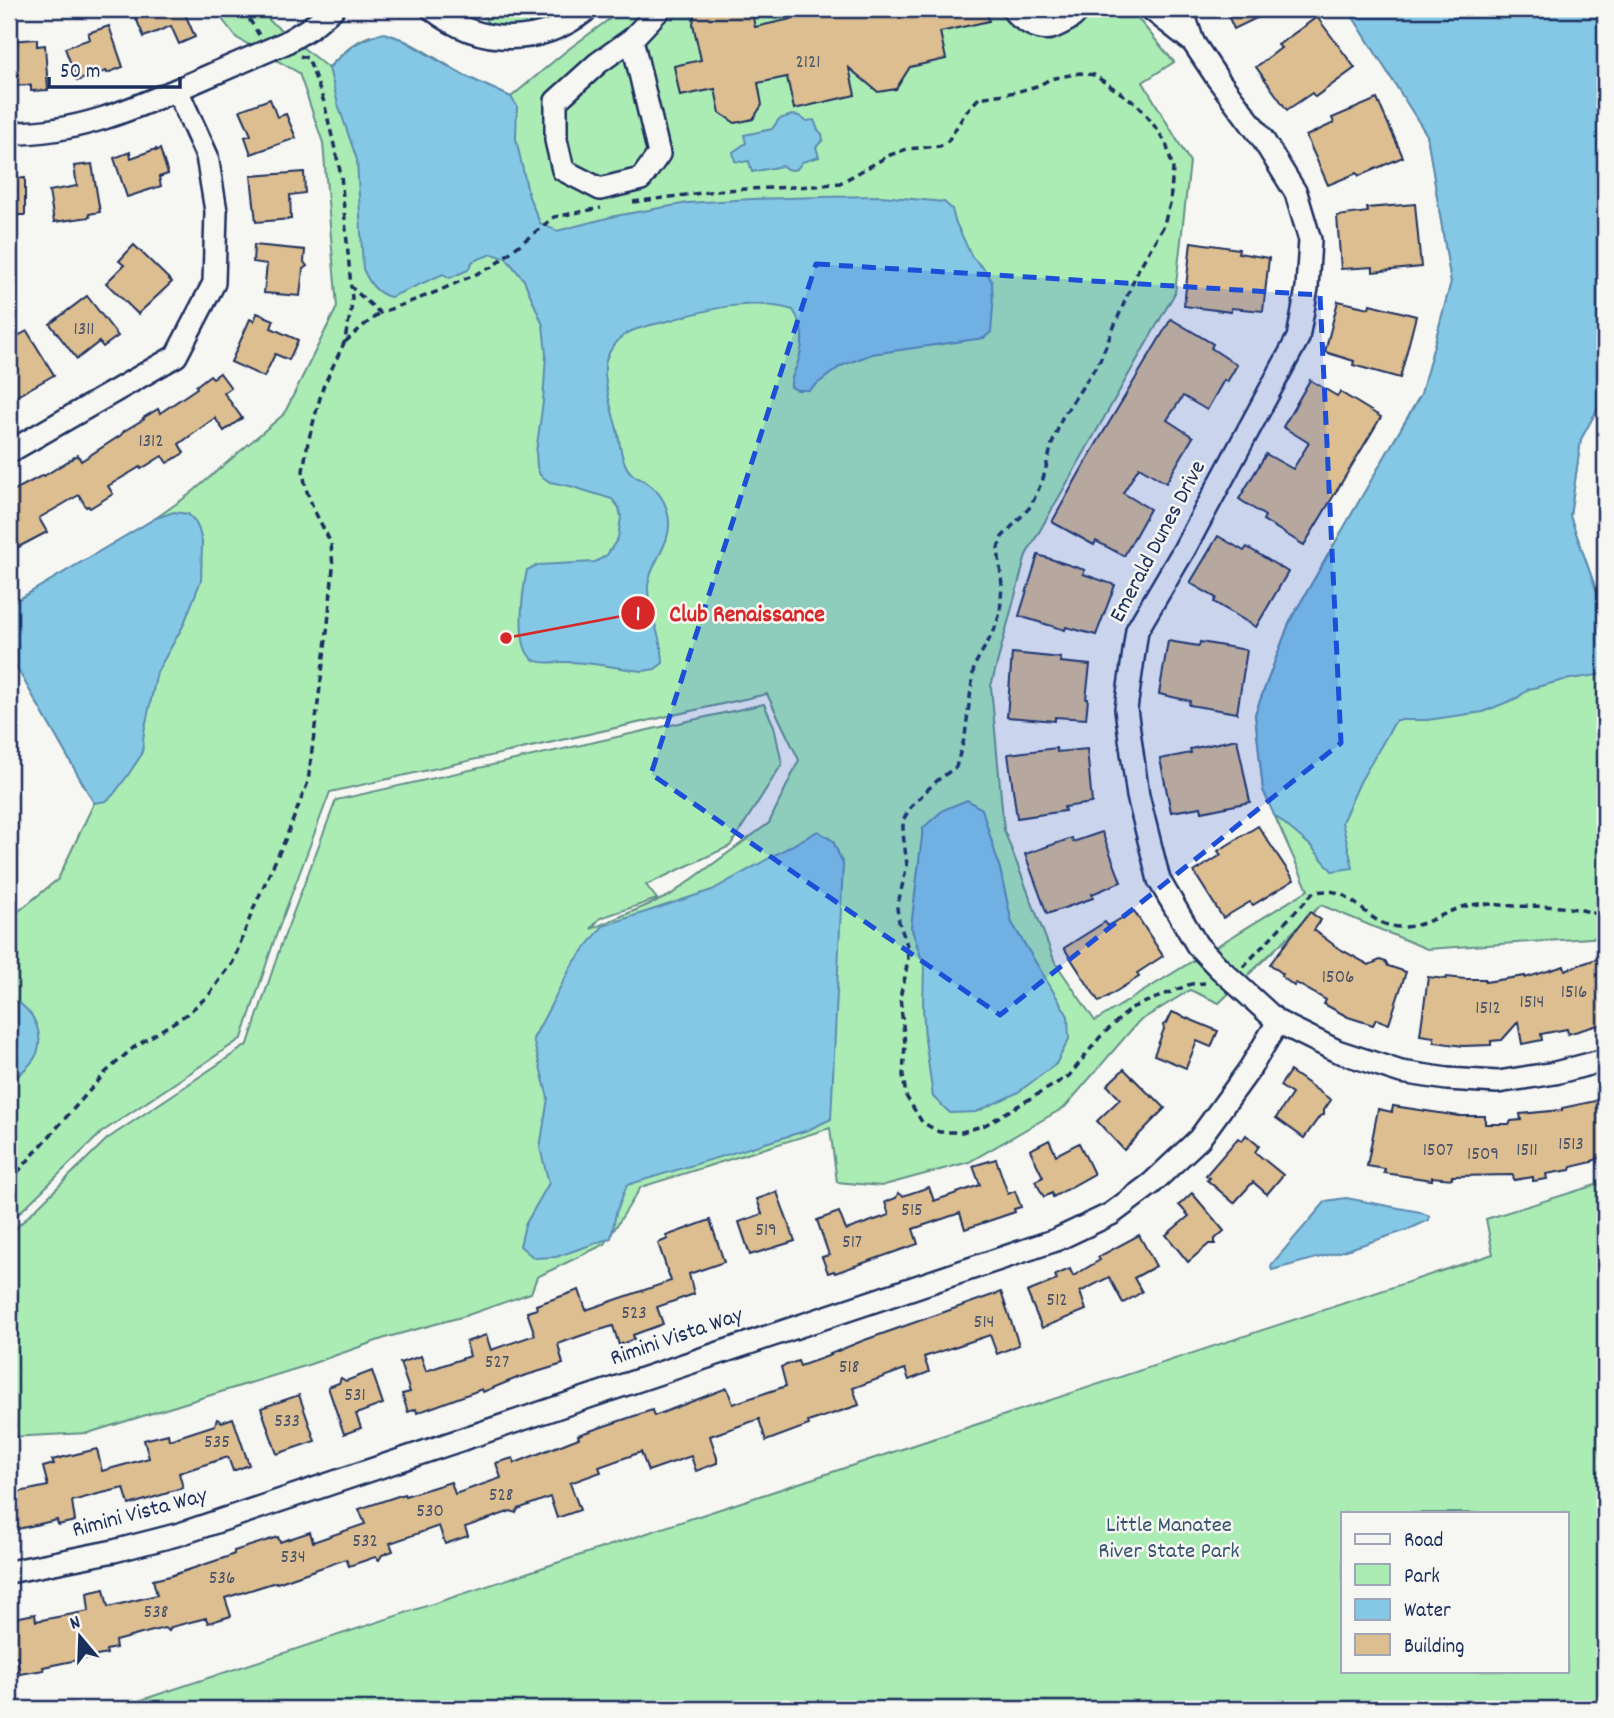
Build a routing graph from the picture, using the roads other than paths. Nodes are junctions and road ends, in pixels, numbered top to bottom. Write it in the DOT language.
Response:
graph roads {
  1 [pos="333,9"];
  2 [pos="432,9"];
  3 [pos="588,9"];
  4 [pos="660,9"];
  5 [pos="1012,9"];
  6 [pos="1079,9"];
  7 [pos="1151,9"];
  8 [pos="1182,9"];
  9 [pos="632,38"];
  10 [pos="1193,42"];
  11 [pos="177,90"];
  12 [pos="9,133"];
  13 [pos="9,452"];
  14 [pos="1278,1021"];
  15 [pos="1605,1060"];
  16 [pos="9,1572"];
  1 -- 11 [label="street"];
  2 -- 3 [label="street"];
  4 -- 9 [label="street"];
  5 -- 6 [label="street"];
  7 -- 10 [label="street, Emerald Dunes Drive"];
  8 -- 10 [label="street, Emerald Dunes Drive"];
  9 -- 9 [label="street"];
  10 -- 14 [label="street, Emerald Dunes Drive"];
  11 -- 12 [label="street"];
  11 -- 13 [label="street"];
  14 -- 15 [label="street, Emerald Dunes Drive"];
  14 -- 16 [label="street, Rimini Vista Way"];
}
